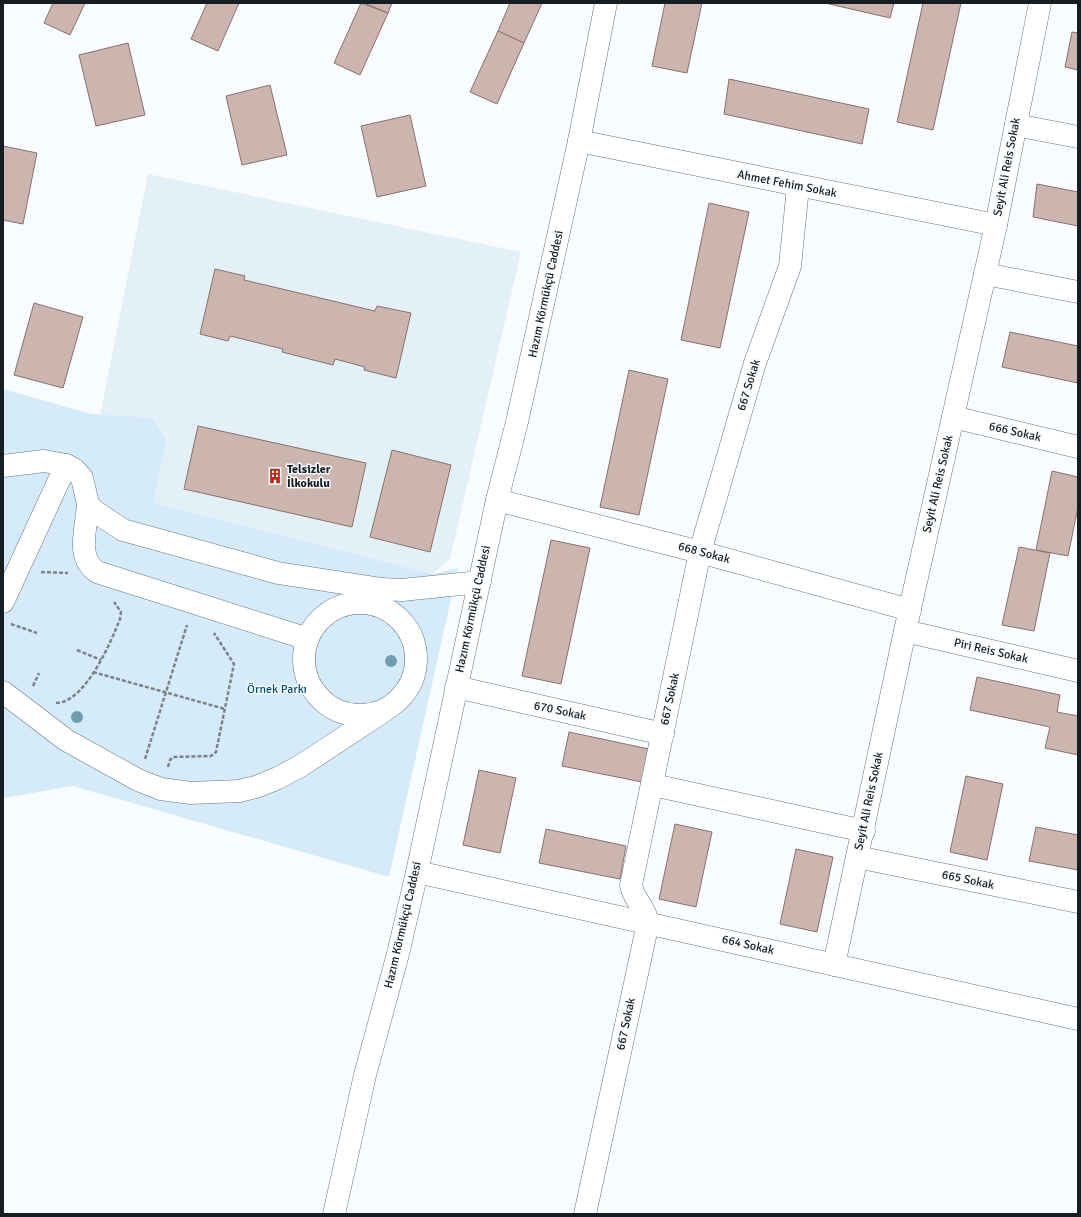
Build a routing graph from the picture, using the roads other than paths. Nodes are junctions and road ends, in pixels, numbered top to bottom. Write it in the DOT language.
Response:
graph roads {
  1 [pos="606,3"];
  2 [pos="1040,3"];
  3 [pos="1016,125"];
  4 [pos="1078,137"];
  5 [pos="579,141"];
  6 [pos="798,187"];
  7 [pos="996,225"];
  8 [pos="985,274"];
  9 [pos="1078,292"];
  10 [pos="953,417"];
  11 [pos="1078,447"];
  12 [pos="66,465"];
  13 [pos="3,466"];
  14 [pos="497,500"];
  15 [pos="88,504"];
  16 [pos="700,552"];
  17 [pos="480,582"];
  18 [pos="391,590"];
  19 [pos="910,610"];
  20 [pos="4,612"];
  21 [pos="402,622"];
  22 [pos="905,631"];
  23 [pos="308,639"];
  24 [pos="1078,671"];
  25 [pos="456,687"];
  26 [pos="3,692"];
  27 [pos="387,709"];
  28 [pos="663,734"];
  29 [pos="653,785"];
  30 [pos="864,831"];
  31 [pos="857,857"];
  32 [pos="417,872"];
  33 [pos="1078,902"];
  34 [pos="648,923"];
  35 [pos="834,964"];
  36 [pos="1078,1019"];
  37 [pos="334,1214"];
  38 [pos="585,1214"];
  1 -- 5 [label="street, Hazım Körmükçü Caddesi"];
  2 -- 3 [label="street, Seyit Ali Reis Sokak"];
  3 -- 4 [label="street"];
  3 -- 7 [label="street, Seyit Ali Reis Sokak"];
  5 -- 6 [label="street, Ahmet Fehim Sokak"];
  5 -- 14 [label="street, Hazım Körmükçü Caddesi"];
  6 -- 7 [label="street, Ahmet Fehim Sokak"];
  6 -- 16 [label="street, 667 Sokak"];
  7 -- 8 [label="street, Seyit Ali Reis Sokak"];
  8 -- 9 [label="street"];
  8 -- 10 [label="street, Seyit Ali Reis Sokak"];
  10 -- 11 [label="street, 666 Sokak"];
  10 -- 19 [label="street, Seyit Ali Reis Sokak"];
  12 -- 13 [label="street"];
  12 -- 15 [label="street"];
  12 -- 20 [label="street"];
  14 -- 16 [label="street, 668 Sokak"];
  14 -- 17 [label="street, Hazım Körmükçü Caddesi"];
  15 -- 18 [label="street"];
  15 -- 23 [label="street"];
  16 -- 19 [label="street, 668 Sokak"];
  16 -- 28 [label="street, 667 Sokak"];
  17 -- 18 [label="street"];
  17 -- 25 [label="street, Hazım Körmükçü Caddesi"];
  18 -- 21 [label="street"];
  19 -- 22 [label="street, Seyit Ali Reis Sokak"];
  21 -- 23 [label="street"];
  21 -- 27 [label="street"];
  22 -- 24 [label="street, Piri Reis Sokak"];
  22 -- 30 [label="street, Seyit Ali Reis Sokak"];
  23 -- 27 [label="street"];
  25 -- 28 [label="street, 670 Sokak"];
  25 -- 32 [label="street, Hazım Körmükçü Caddesi"];
  26 -- 27 [label="street"];
  28 -- 29 [label="street, 667 Sokak"];
  29 -- 30 [label="street"];
  29 -- 34 [label="street, 667 Sokak"];
  30 -- 31 [label="street, Seyit Ali Reis Sokak"];
  31 -- 33 [label="street, 665 Sokak"];
  31 -- 35 [label="street, Seyit Ali Reis Sokak"];
  32 -- 34 [label="street, 664 Sokak"];
  32 -- 37 [label="street, Hazım Körmükçü Caddesi"];
  34 -- 35 [label="street, 664 Sokak"];
  34 -- 38 [label="street, 667 Sokak"];
  35 -- 36 [label="street, 664 Sokak"];
}
